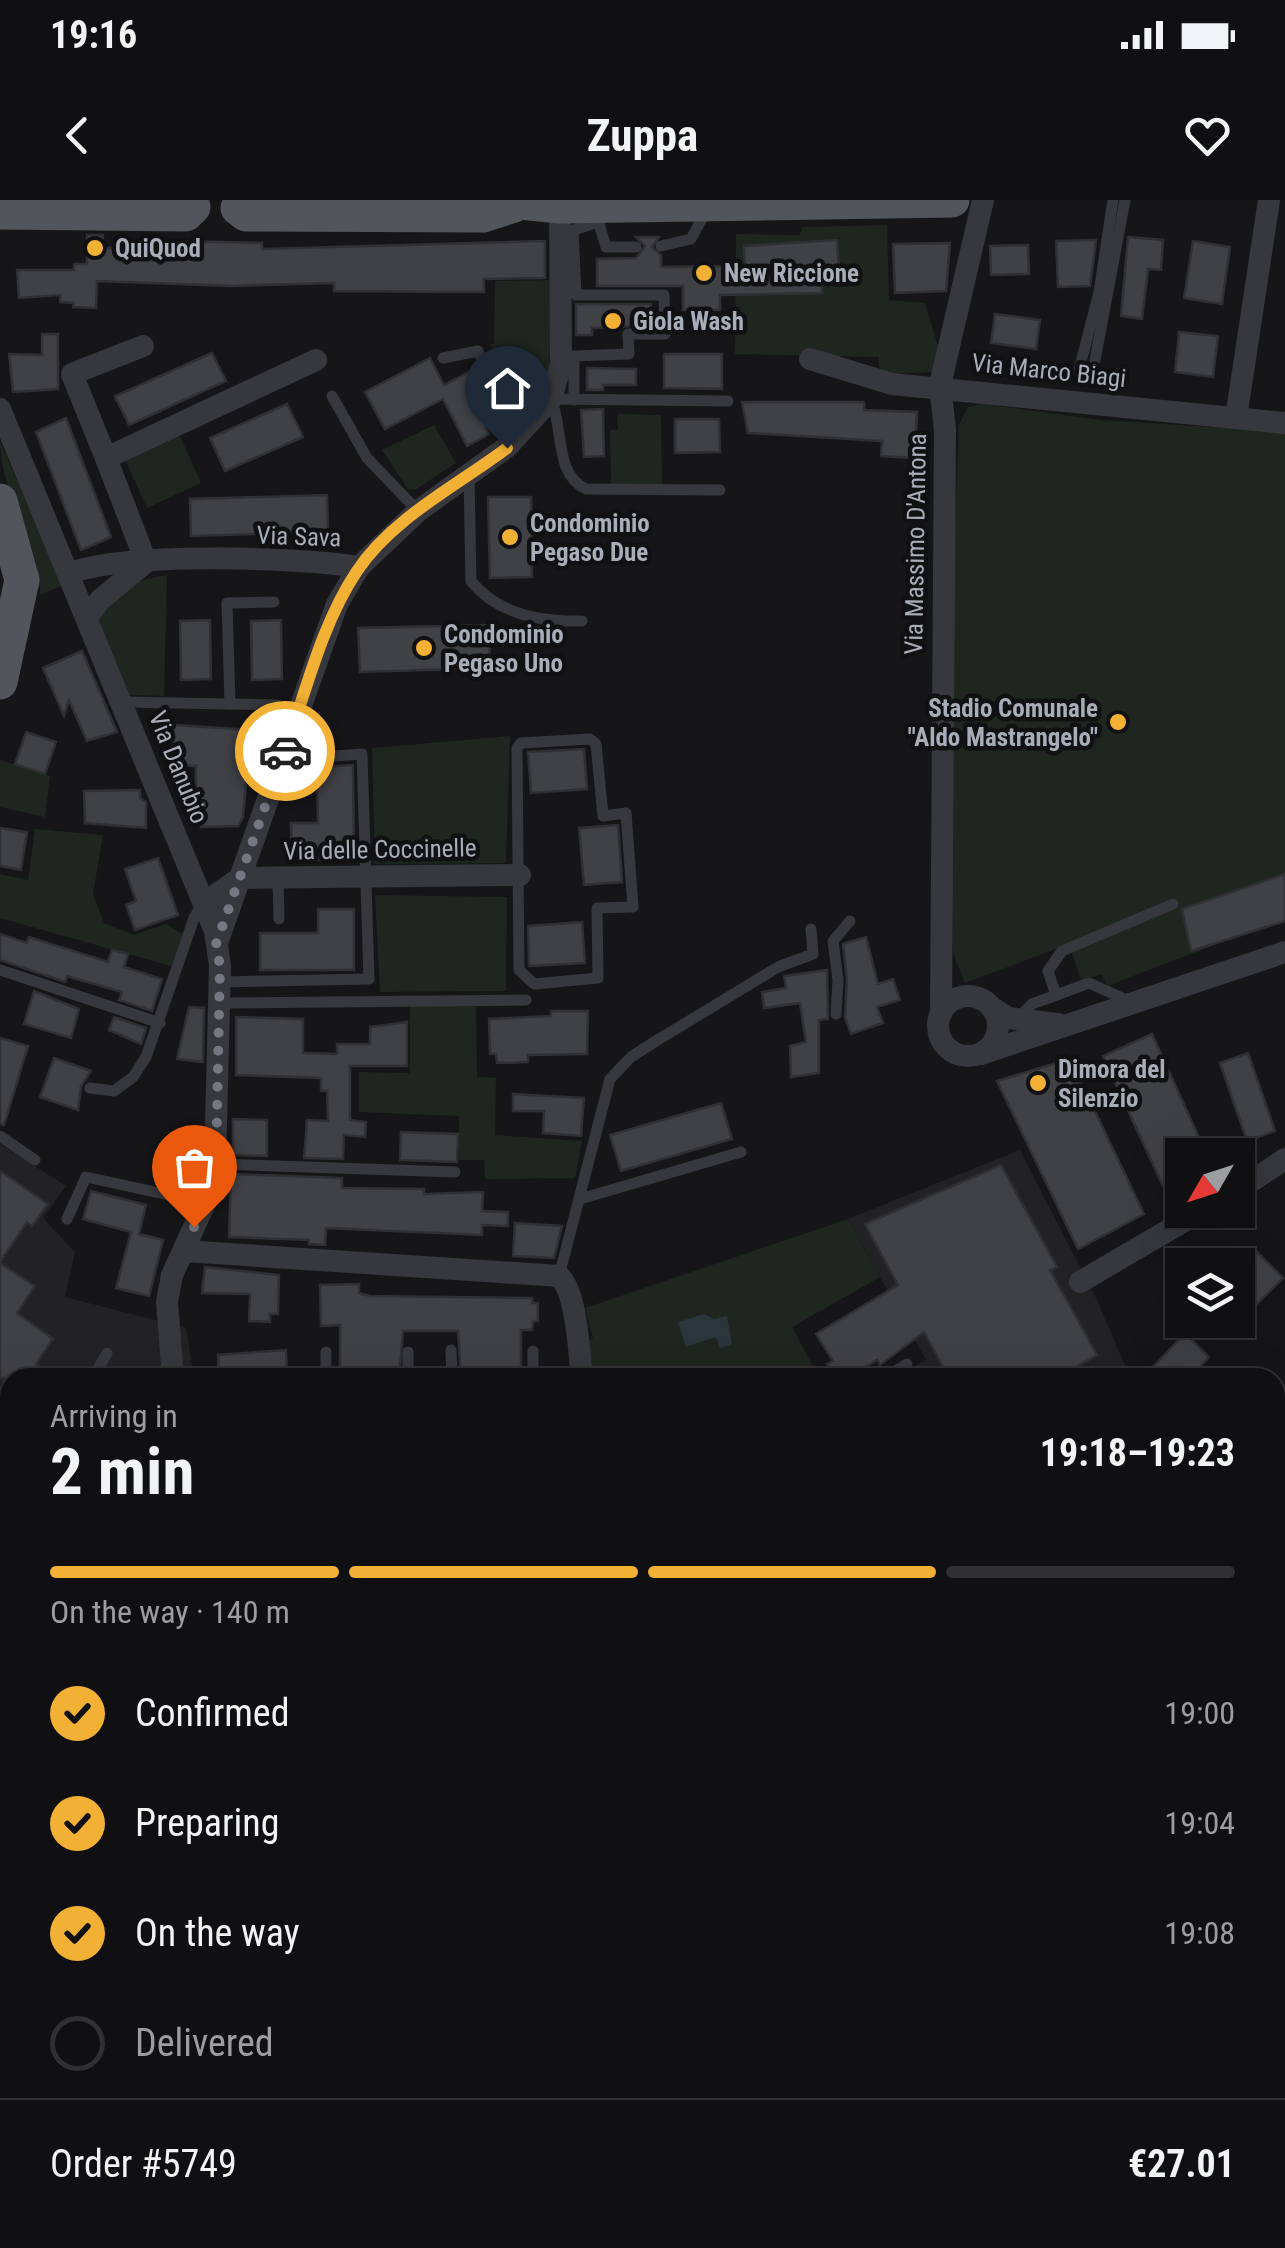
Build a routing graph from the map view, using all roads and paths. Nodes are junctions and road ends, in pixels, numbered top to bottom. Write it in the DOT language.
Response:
graph roads {
  1 [pos="0,200"];
  2 [pos="118,200"];
  3 [pos="910,200"];
  4 [pos="952,200"];
  5 [pos="983,200"];
  6 [pos="1113,200"];
  7 [pos="1125,200"];
  8 [pos="1269,200"];
  9 [pos="801,201"];
  10 [pos="856,201"];
  11 [pos="506,202"];
  12 [pos="747,202"];
  13 [pos="190,203"];
  14 [pos="657,203"];
  15 [pos="242,204"];
  16 [pos="708,204"];
  17 [pos="578,209"];
  18 [pos="0,212"];
  19 [pos="636,246"];
  20 [pos="661,246"];
  21 [pos="143,346"];
  22 [pos="443,358"];
  23 [pos="316,360"];
  24 [pos="810,360"];
  25 [pos="1095,360"];
  26 [pos="1078,374"];
  27 [pos="940,385"];
  28 [pos="332,396"];
  29 [pos="563,399"];
  30 [pos="728,402"];
  31 [pos="0,409"];
  32 [pos="1236,418"];
  33 [pos="1285,423"];
  34 [pos="524,430"];
  35 [pos="106,458"];
  36 [pos="469,477"];
  37 [pos="720,490"];
  38 [pos="0,501"];
  39 [pos="418,511"];
  40 [pos="146,562"];
  41 [pos="359,567"];
  42 [pos="70,573"];
  43 [pos="274,602"];
  44 [pos="88,616"];
  45 [pos="582,621"];
  46 [pos="0,682"];
  47 [pos="123,702"];
  48 [pos="230,704"];
  49 [pos="278,705"];
  50 [pos="282,760"];
  51 [pos="520,875"];
  52 [pos="367,876"];
  53 [pos="240,878"];
  54 [pos="278,878"];
  55 [pos="204,902"];
  56 [pos="1174,904"];
  57 [pos="279,919"];
  58 [pos="850,921"];
  59 [pos="811,929"];
  60 [pos="216,944"];
  61 [pos="1285,952"];
  62 [pos="813,954"];
  63 [pos="940,954"];
  64 [pos="835,963"];
  65 [pos="0,970"];
  66 [pos="219,992"];
  67 [pos="1056,994"];
  68 [pos="963,997"];
  69 [pos="526,1000"];
  70 [pos="1130,1002"];
  71 [pos="991,1007"];
  72 [pos="836,1014"];
  73 [pos="941,1014"];
  74 [pos="1016,1020"];
  75 [pos="160,1023"];
  76 [pos="1067,1024"];
  77 [pos="981,1054"];
  78 [pos="90,1088"];
  79 [pos="0,1136"];
  80 [pos="741,1152"];
  81 [pos="1285,1159"];
  82 [pos="35,1160"];
  83 [pos="216,1164"];
  84 [pos="454,1172"];
  85 [pos="1255,1179"];
  86 [pos="580,1199"];
  87 [pos="205,1203"];
  88 [pos="66,1220"];
  89 [pos="1173,1228"];
  90 [pos="184,1251"];
  91 [pos="559,1276"];
  92 [pos="1080,1282"];
  93 [pos="451,1350"];
  94 [pos="532,1351"];
  95 [pos="326,1352"];
  96 [pos="408,1352"];
  97 [pos="107,1353"];
  98 [pos="907,1364"];
  99 [pos="98,1368"];
  100 [pos="173,1368"];
  101 [pos="326,1368"];
  102 [pos="408,1368"];
  103 [pos="452,1368"];
  104 [pos="533,1368"];
  105 [pos="580,1368"];
  106 [pos="901,1368"];
  1 -- 2 [label="main road"];
  3 -- 4 [label="main road"];
  3 -- 10 [label="main road"];
  5 -- 27 [label="street, Via Massimo D'Antona"];
  6 -- 26 [label="lane"];
  7 -- 25 [label="lane"];
  8 -- 32 [label="street"];
  9 -- 10 [label="main road"];
  9 -- 12 [label="main road"];
  11 -- 15 [label="main road"];
  11 -- 17 [label="main road"];
  12 -- 16 [label="main road"];
  13 -- 15 [label="main road"];
  13 -- 18 [label="main road"];
  14 -- 16 [label="main road"];
  14 -- 17 [label="main road"];
  16 -- 20 [label="lane"];
  17 -- 19 [label="lane"];
  17 -- 29 [label="street"];
  17 -- 29 [label="lane"];
  21 -- 35 [label="street"];
  22 -- 34 [label="lane"];
  23 -- 35 [label="street"];
  24 -- 27 [label="street, Via Marco Biagi"];
  27 -- 32 [label="street, Via Marco Biagi"];
  27 -- 63 [label="street, Via Massimo D'Antona"];
  28 -- 39 [label="lane"];
  29 -- 30 [label="lane"];
  29 -- 34 [label="street, Via Sava"];
  29 -- 37 [label="lane"];
  31 -- 42 [label="street, Via Danubio"];
  32 -- 33 [label="street, Via Marco Biagi"];
  34 -- 36 [label="street, Via Sava"];
  35 -- 40 [label="street"];
  36 -- 39 [label="street, Via Sava"];
  36 -- 45 [label="lane"];
  38 -- 46 [label="main road"];
  39 -- 41 [label="street, Via Sava"];
  40 -- 41 [label="street, Via Sava"];
  40 -- 42 [label="street, Via Sava"];
  40 -- 44 [label="street"];
  41 -- 50 [label="street"];
  42 -- 44 [label="street, Via Danubio"];
  43 -- 48 [label="lane"];
  44 -- 47 [label="street, Via Danubio"];
  47 -- 48 [label="lane"];
  47 -- 55 [label="street, Via Danubio"];
  48 -- 49 [label="lane"];
  50 -- 52 [label="lane"];
  50 -- 53 [label="street"];
  51 -- 51 [label="lane"];
  51 -- 52 [label="street, Via delle Coccinelle"];
  52 -- 54 [label="street, Via delle Coccinelle"];
  52 -- 66 [label="lane"];
  53 -- 54 [label="street, Via delle Coccinelle"];
  53 -- 55 [label="street"];
  53 -- 60 [label="street"];
  54 -- 57 [label="lane"];
  55 -- 60 [label="street, Via Danubio"];
  55 -- 75 [label="lane"];
  56 -- 67 [label="lane"];
  58 -- 64 [label="lane"];
  59 -- 62 [label="lane"];
  60 -- 66 [label="street, Via Danubio"];
  61 -- 70 [label="street"];
  62 -- 64 [label="lane"];
  62 -- 86 [label="lane"];
  63 -- 68 [label="street, Via Massimo D'Antona"];
  63 -- 73 [label="street, Via Massimo D'Antona"];
  64 -- 72 [label="lane"];
  65 -- 75 [label="lane"];
  66 -- 69 [label="lane"];
  66 -- 83 [label="street, Via Danubio"];
  67 -- 70 [label="lane"];
  67 -- 74 [label="lane"];
  68 -- 71 [label="street"];
  68 -- 73 [label="street"];
  70 -- 76 [label="street"];
  71 -- 74 [label="street"];
  71 -- 77 [label="street"];
  73 -- 77 [label="street"];
  74 -- 76 [label="street"];
  75 -- 78 [label="lane"];
  76 -- 77 [label="street"];
  79 -- 82 [label="lane"];
  80 -- 86 [label="lane"];
  81 -- 85 [label="street"];
  83 -- 84 [label="lane"];
  83 -- 87 [label="street, Via Danubio"];
  86 -- 91 [label="lane"];
  87 -- 88 [label="lane"];
  87 -- 90 [label="street, Via Danubio"];
  89 -- 92 [label="street"];
  90 -- 91 [label="street"];
  90 -- 100 [label="street, Via Danubio"];
  91 -- 105 [label="street"];
  93 -- 103 [label="lane"];
  94 -- 104 [label="lane"];
  95 -- 101 [label="lane"];
  96 -- 102 [label="lane"];
  97 -- 99 [label="lane"];
  98 -- 106 [label="lane"];
}
